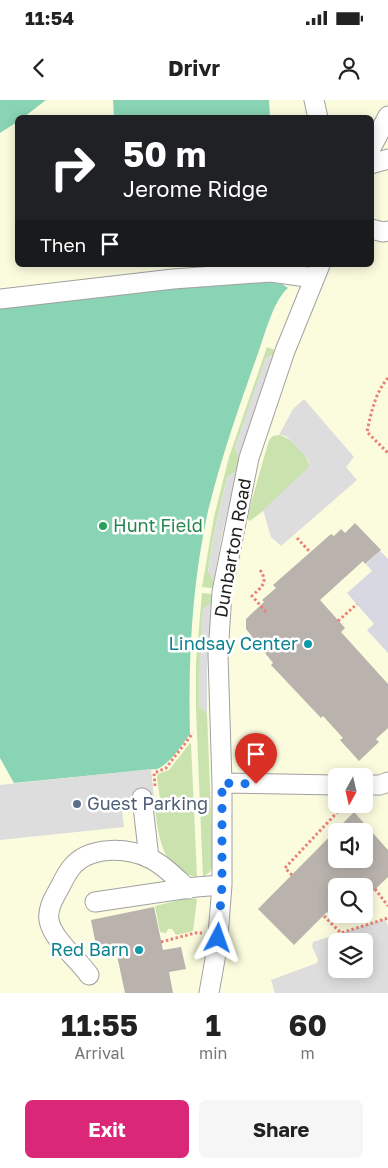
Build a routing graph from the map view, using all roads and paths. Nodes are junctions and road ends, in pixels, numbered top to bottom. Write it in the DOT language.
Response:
graph roads {
  1 [pos="314,100"];
  2 [pos="317,115"];
  3 [pos="388,116"];
  4 [pos="374,142"];
  5 [pos="388,159"];
  6 [pos="374,163"];
  7 [pos="374,230"];
  8 [pos="388,232"];
  9 [pos="317,271"];
  10 [pos="0,299"];
  11 [pos="388,378"];
  12 [pos="388,453"];
  13 [pos="297,538"];
  14 [pos="310,552"];
  15 [pos="260,570"];
  16 [pos="357,604"];
  17 [pos="267,612"];
  18 [pos="338,621"];
  19 [pos="193,733"];
  20 [pos="388,782"];
  21 [pos="222,783"];
  22 [pos="328,785"];
  23 [pos="373,785"];
  24 [pos="148,793"];
  25 [pos="337,813"];
  26 [pos="150,858"];
  27 [pos="292,875"];
  28 [pos="222,885"];
  29 [pos="188,888"];
  30 [pos="374,890"];
  31 [pos="95,902"];
  32 [pos="388,906"];
  33 [pos="324,916"];
  34 [pos="388,918"];
  35 [pos="209,934"];
  36 [pos="161,942"];
  37 [pos="89,975"];
  38 [pos="209,993"];
  1 -- 2 [label="street"];
  3 -- 4 [label="street"];
  5 -- 6 [label="street"];
  7 -- 8 [label="street"];
  9 -- 10 [label="street"];
  9 -- 21 [label="street, Dunbarton Road"];
  11 -- 12 [label="path"];
  13 -- 14 [label="path"];
  15 -- 17 [label="path"];
  16 -- 18 [label="path"];
  19 -- 24 [label="path"];
  20 -- 23 [label="street"];
  21 -- 22 [label="street"];
  21 -- 28 [label="street, Dunbarton Road"];
  24 -- 26 [label="street"];
  25 -- 27 [label="path"];
  26 -- 29 [label="street"];
  26 -- 37 [label="street"];
  28 -- 29 [label="street"];
  28 -- 38 [label="street, Dunbarton Road"];
  29 -- 31 [label="street"];
  30 -- 32 [label="path"];
  33 -- 34 [label="path"];
  35 -- 36 [label="path"];
}
